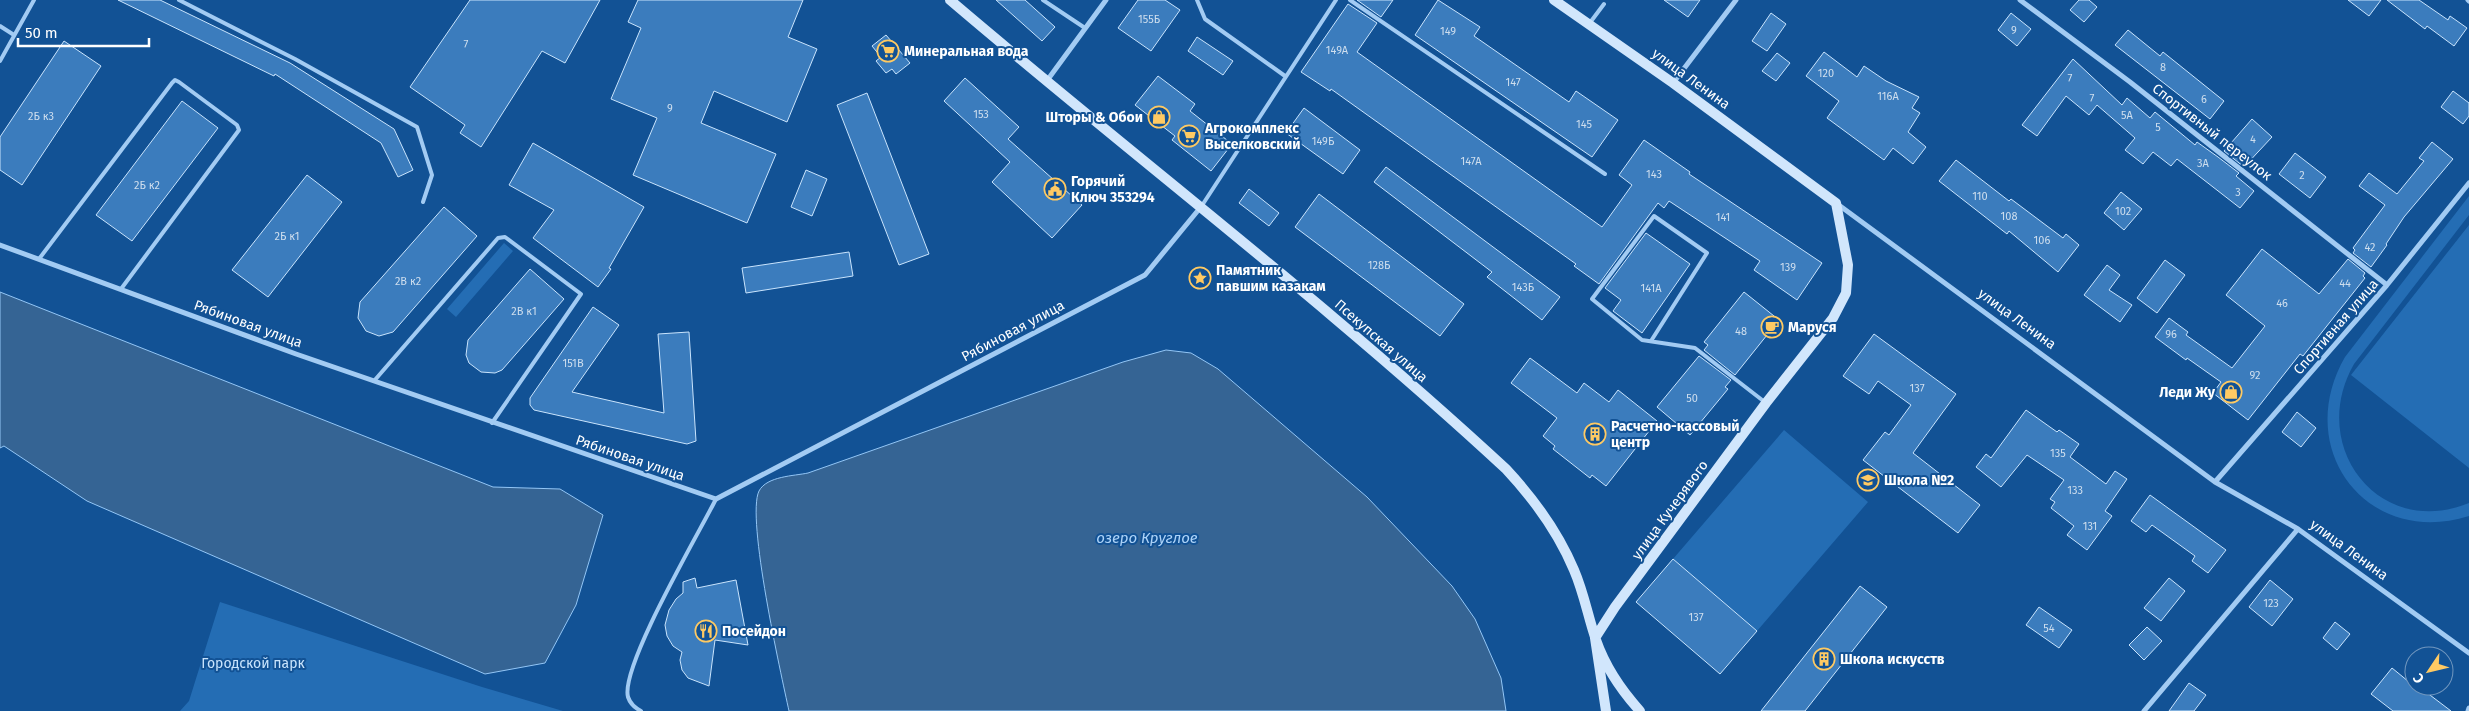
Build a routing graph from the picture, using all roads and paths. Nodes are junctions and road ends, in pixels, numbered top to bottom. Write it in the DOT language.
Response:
graph roads {
  1 [pos="34,0"];
  2 [pos="179,0"];
  3 [pos="950,0"];
  4 [pos="1043,0"];
  5 [pos="1106,0"];
  6 [pos="1198,0"];
  7 [pos="1336,0"];
  8 [pos="1350,0"];
  9 [pos="1554,0"];
  10 [pos="1736,0"];
  11 [pos="2020,0"];
  12 [pos="1604,4"];
  13 [pos="1589,24"];
  14 [pos="0,26"];
  15 [pos="1085,28"];
  16 [pos="14,35"];
  17 [pos="0,60"];
  18 [pos="1285,76"];
  19 [pos="1046,82"];
  20 [pos="1673,83"];
  21 [pos="1605,174"];
  22 [pos="2469,183"];
  23 [pos="423,202"];
  24 [pos="1836,203"];
  25 [pos="1200,208"];
  26 [pos="0,245"];
  27 [pos="39,259"];
  28 [pos="2387,285"];
  29 [pos="121,289"];
  30 [pos="1650,341"];
  31 [pos="374,381"];
  32 [pos="1766,403"];
  33 [pos="492,422"];
  34 [pos="2215,482"];
  35 [pos="716,499"];
  36 [pos="2298,529"];
  37 [pos="1595,638"];
  38 [pos="2469,653"];
  39 [pos="641,711"];
  40 [pos="1606,711"];
  41 [pos="1640,711"];
  42 [pos="2144,711"];
  1 -- 16 [label="lane"];
  2 -- 23 [label="lane"];
  3 -- 19 [label="street, Псекупская улица"];
  4 -- 15 [label="lane"];
  5 -- 15 [label="street"];
  6 -- 18 [label="lane"];
  7 -- 18 [label="lane"];
  8 -- 21 [label="lane"];
  9 -- 13 [label="street, улица Ленина"];
  10 -- 20 [label="street"];
  11 -- 28 [label="street, Спортивный переулок"];
  12 -- 13 [label="lane"];
  13 -- 20 [label="street, улица Ленина"];
  14 -- 16 [label="lane"];
  15 -- 19 [label="street"];
  16 -- 17 [label="lane"];
  18 -- 25 [label="lane"];
  19 -- 25 [label="street, Псекупская улица"];
  20 -- 24 [label="street, улица Ленина"];
  22 -- 28 [label="street, Спортивная улица"];
  24 -- 32 [label="street, улица Кучерявого"];
  24 -- 34 [label="street, улица Ленина"];
  25 -- 35 [label="street, Рябиновая улица"];
  25 -- 37 [label="street, Псекупская улица"];
  26 -- 27 [label="street, Рябиновая улица"];
  27 -- 29 [label="street, Рябиновая улица"];
  27 -- 29 [label="lane"];
  28 -- 34 [label="street, Спортивная улица"];
  29 -- 31 [label="street, Рябиновая улица"];
  30 -- 30 [label="lane"];
  30 -- 32 [label="lane"];
  31 -- 33 [label="street, Рябиновая улица"];
  31 -- 33 [label="lane"];
  32 -- 37 [label="street, улица Кучерявого"];
  33 -- 35 [label="street, Рябиновая улица"];
  34 -- 36 [label="street, улица Ленина"];
  35 -- 39 [label="lane"];
  36 -- 38 [label="street, улица Ленина"];
  36 -- 42 [label="street"];
  37 -- 40 [label="street"];
  37 -- 41 [label="street, Псекупская улица"];
}
